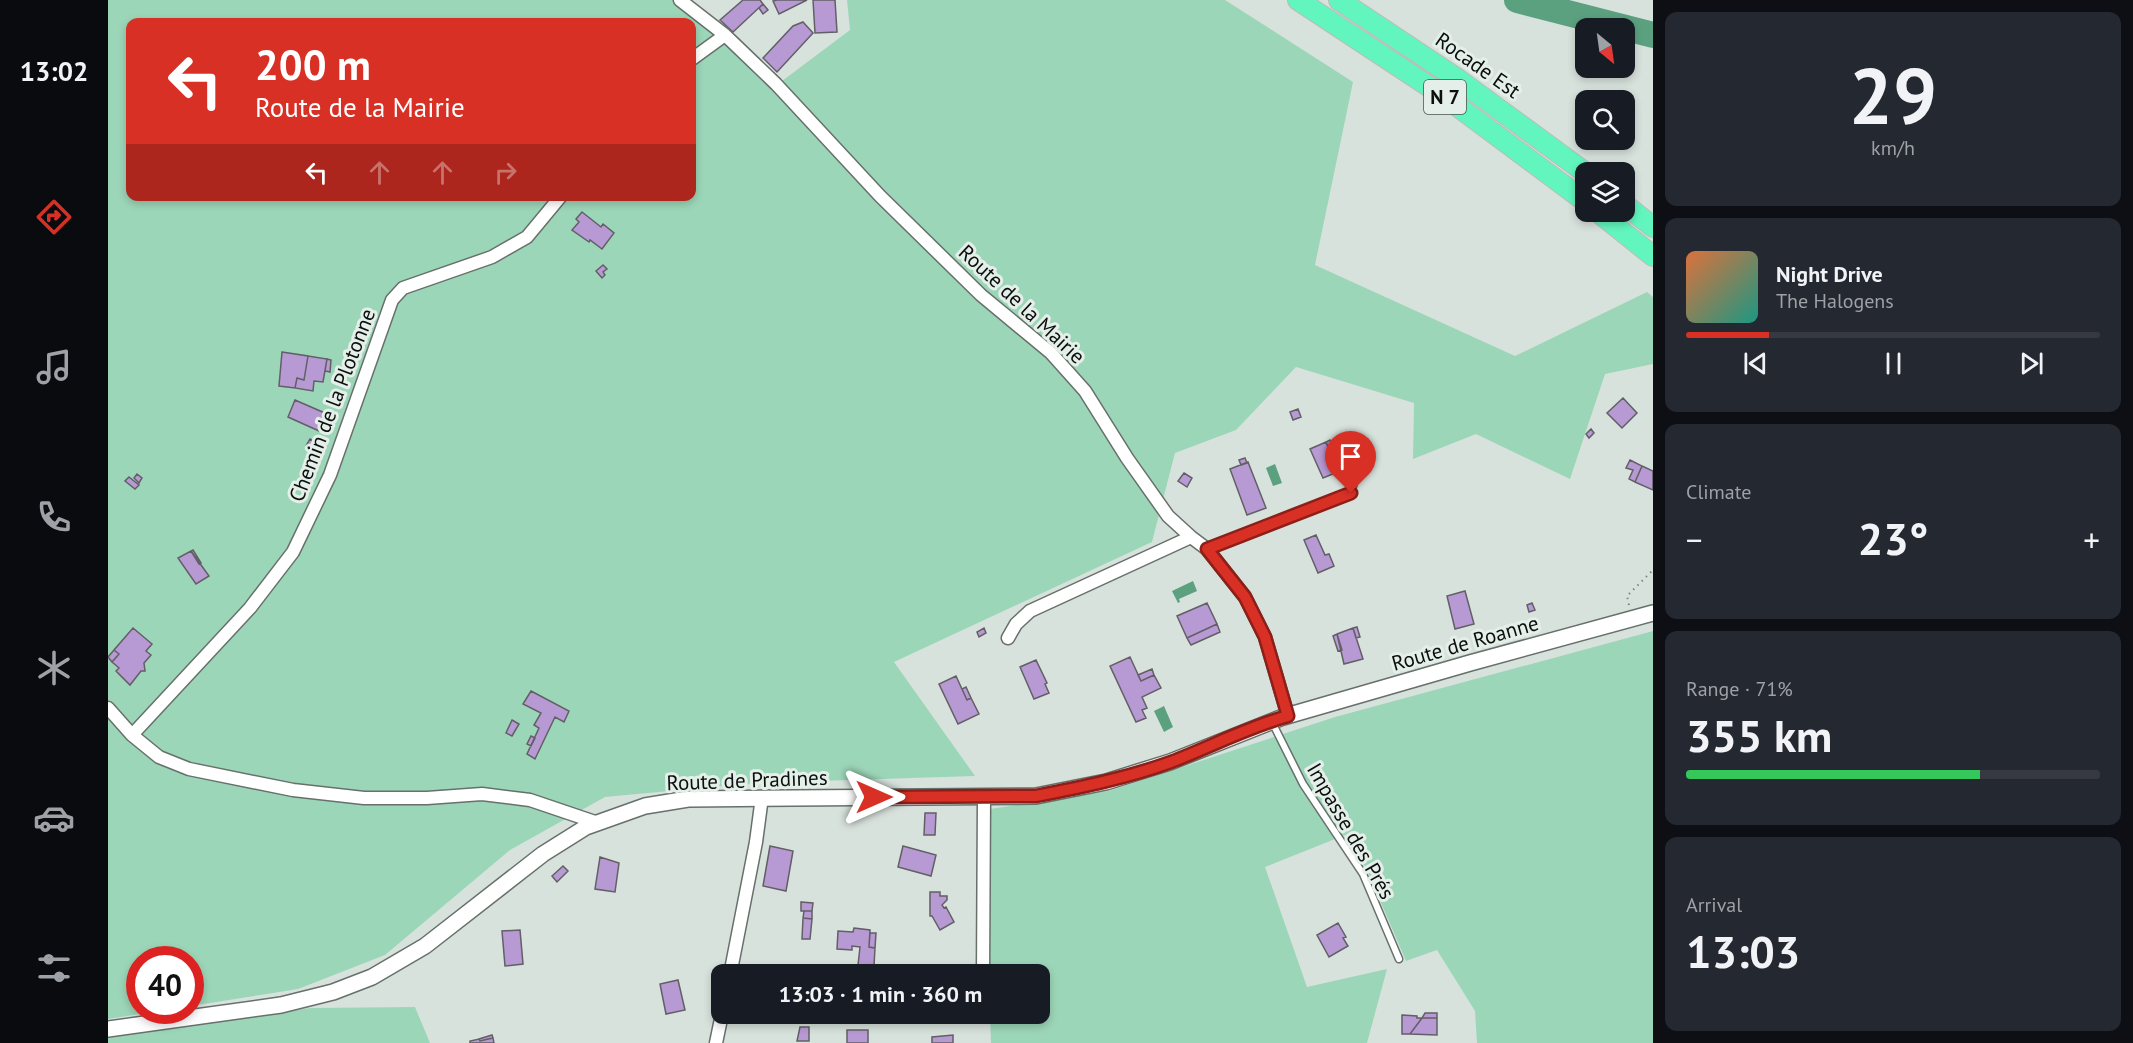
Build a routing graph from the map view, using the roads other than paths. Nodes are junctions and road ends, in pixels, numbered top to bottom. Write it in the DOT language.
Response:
graph roads {
  1 [pos="680,0"];
  2 [pos="1298,0"];
  3 [pos="1339,0"];
  4 [pos="725,34"];
  5 [pos="696,56"];
  6 [pos="1575,165"];
  7 [pos="1575,194"];
  8 [pos="557,201"];
  9 [pos="1635,213"];
  10 [pos="1610,222"];
  11 [pos="1653,227"];
  12 [pos="1653,256"];
  13 [pos="1354,483"];
  14 [pos="1191,537"];
  15 [pos="1207,549"];
  16 [pos="1653,613"];
  17 [pos="1008,638"];
  18 [pos="108,708"];
  19 [pos="1288,716"];
  20 [pos="1272,722"];
  21 [pos="132,735"];
  22 [pos="762,797"];
  23 [pos="984,797"];
  24 [pos="598,823"];
  25 [pos="1399,959"];
  26 [pos="732,964"];
  27 [pos="983,964"];
  28 [pos="720,1024"];
  29 [pos="108,1029"];
  30 [pos="716,1043"];
  1 -- 4 [label="street, Route de la Mairie"];
  2 -- 7 [label="highway, N 7"];
  3 -- 6 [label="highway, Rocade Est / N 7"];
  4 -- 5 [label="street"];
  4 -- 14 [label="street, Route de la Mairie"];
  8 -- 21 [label="street, Chemin de la Plotonne"];
  9 -- 11 [label="highway"];
  10 -- 12 [label="highway"];
  13 -- 15 [label="lane"];
  14 -- 15 [label="street, Route de la Mairie"];
  14 -- 17 [label="street"];
  15 -- 19 [label="street, Route de la Mairie"];
  16 -- 19 [label="street, Route de Roanne"];
  18 -- 21 [label="street"];
  19 -- 20 [label="street, Route de Pradines"];
  20 -- 23 [label="street, Route de Pradines"];
  20 -- 25 [label="lane, Impasse des Prés"];
  21 -- 24 [label="street"];
  22 -- 23 [label="street, Route de Pradines"];
  22 -- 24 [label="street, Route de Pradines"];
  22 -- 26 [label="street"];
  23 -- 27 [label="street"];
  24 -- 29 [label="street, Route de Pradines"];
  28 -- 30 [label="street"];
}
